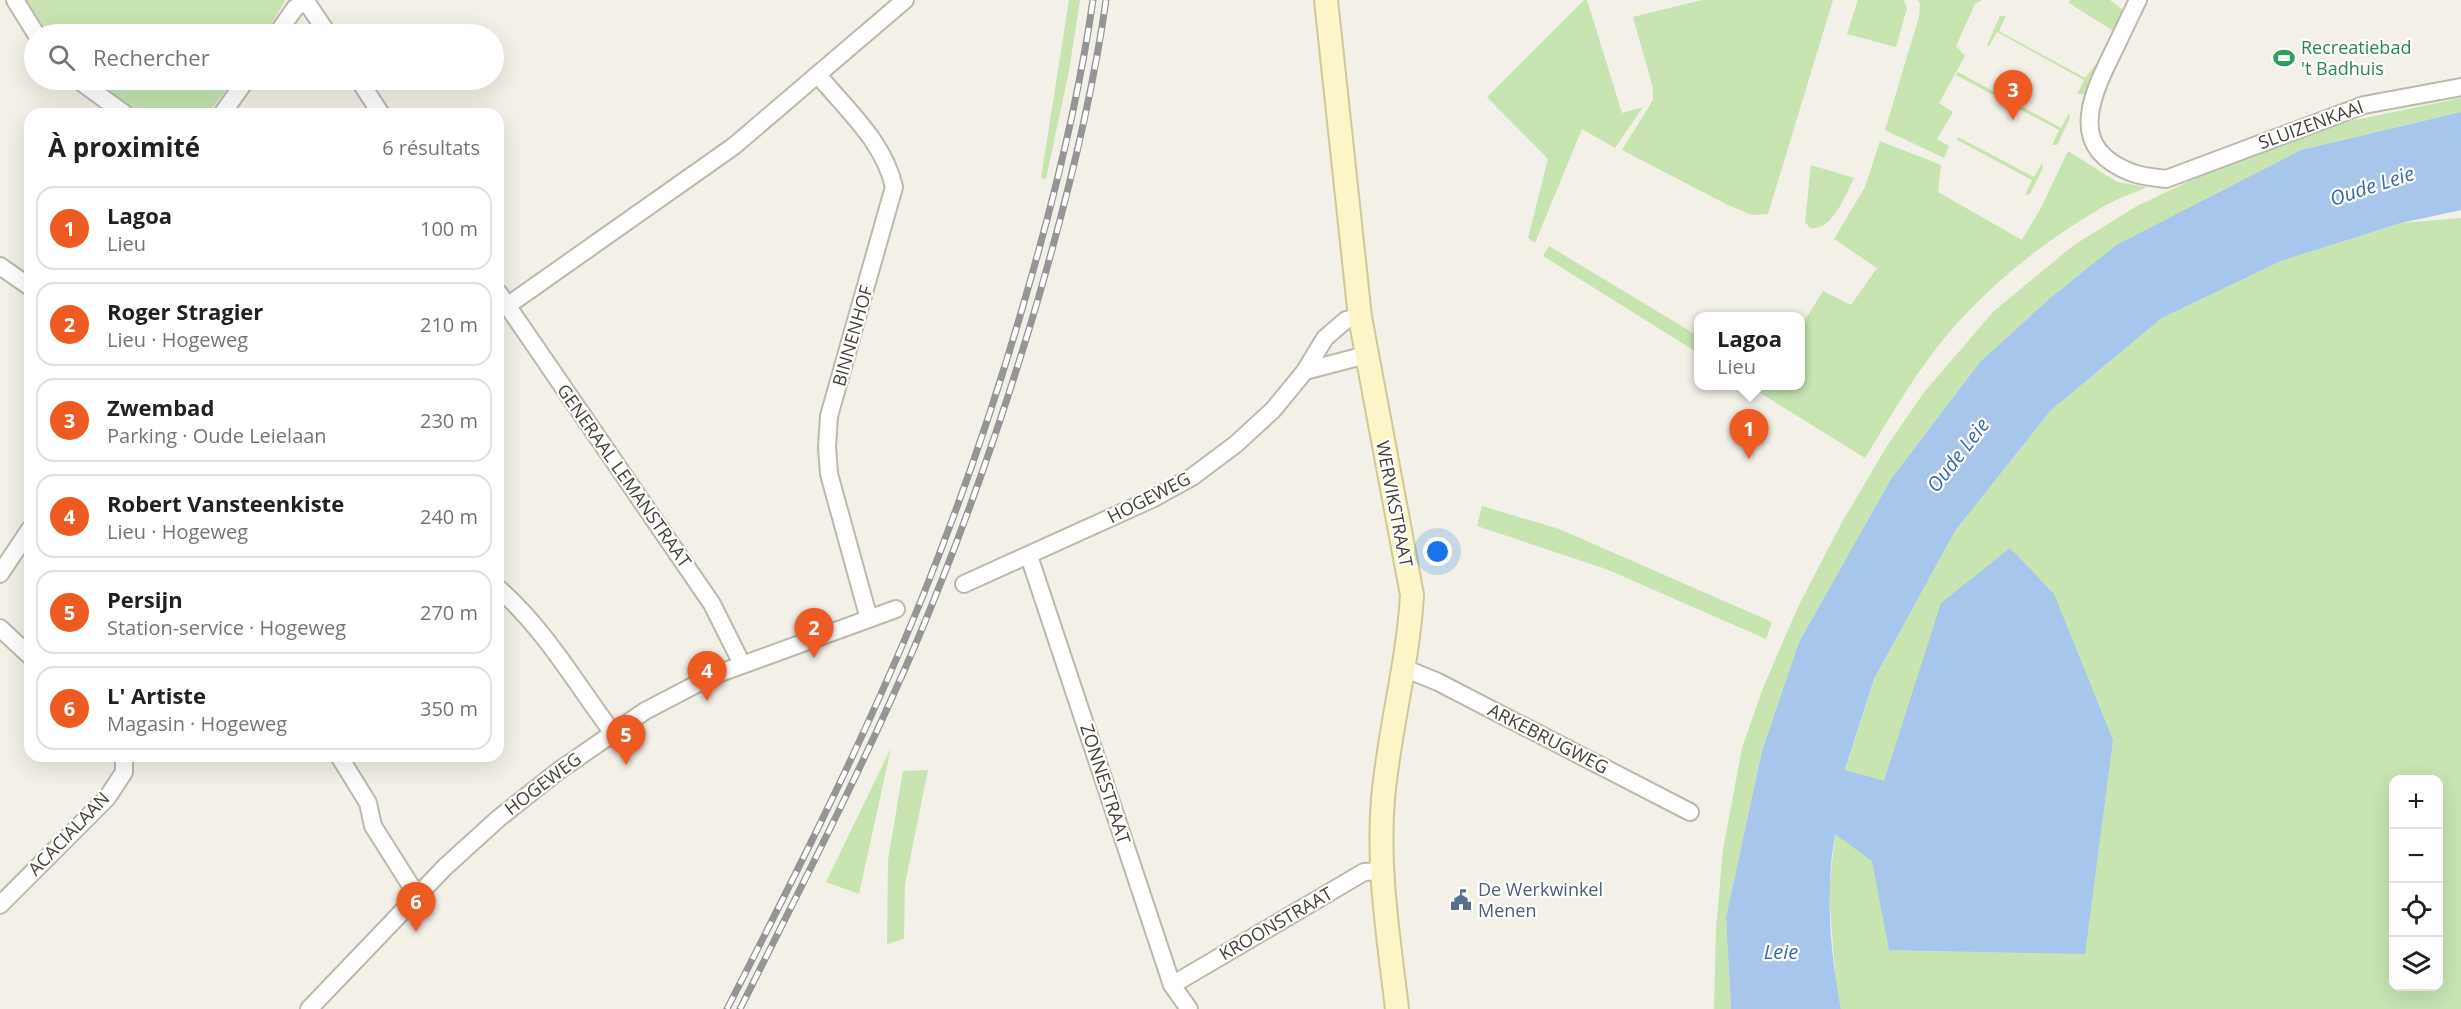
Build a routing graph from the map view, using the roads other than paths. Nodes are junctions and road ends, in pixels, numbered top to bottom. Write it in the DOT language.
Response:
graph roads {
  1 [pos="15,0"];
  2 [pos="1326,0"];
  3 [pos="2138,0"];
  4 [pos="305,1"];
  5 [pos="896,2"];
  6 [pos="30,24"];
  7 [pos="284,24"];
  8 [pos="321,24"];
  9 [pos="818,75"];
  10 [pos="2461,87"];
  11 [pos="92,90"];
  12 [pos="239,90"];
  13 [pos="365,90"];
  14 [pos="117,108"];
  15 [pos="226,108"];
  16 [pos="377,108"];
  17 [pos="0,266"];
  18 [pos="24,284"];
  19 [pos="504,301"];
  20 [pos="507,306"];
  21 [pos="1360,317"];
  22 [pos="1366,355"];
  23 [pos="1305,371"];
  24 [pos="24,538"];
  25 [pos="1029,556"];
  26 [pos="0,574"];
  27 [pos="964,584"];
  28 [pos="504,593"];
  29 [pos="896,609"];
  30 [pos="869,619"];
  31 [pos="0,628"];
  32 [pos="24,650"];
  33 [pos="741,664"];
  34 [pos="1404,668"];
  35 [pos="613,733"];
  36 [pos="124,762"];
  37 [pos="343,762"];
  38 [pos="1690,812"];
  39 [pos="1383,871"];
  40 [pos="421,893"];
  41 [pos="0,905"];
  42 [pos="1172,985"];
  43 [pos="309,1009"];
  44 [pos="1189,1009"];
  45 [pos="1397,1009"];
  1 -- 6 [label="street"];
  2 -- 21 [label="street, WERVIKSTRAAT"];
  3 -- 10 [label="street, SLUIZENKAAI"];
  4 -- 7 [label="street"];
  4 -- 8 [label="street"];
  5 -- 9 [label="street"];
  9 -- 20 [label="street"];
  9 -- 30 [label="street, BINNENHOF"];
  11 -- 14 [label="street"];
  12 -- 15 [label="street"];
  13 -- 16 [label="street"];
  17 -- 18 [label="street"];
  19 -- 20 [label="street, GENERAAL LEMANSTRAAT"];
  20 -- 33 [label="street, GENERAAL LEMANSTRAAT"];
  21 -- 22 [label="street, WERVIKSTRAAT"];
  21 -- 23 [label="street, HOGEWEG"];
  22 -- 23 [label="street"];
  22 -- 34 [label="street, WERVIKSTRAAT"];
  23 -- 25 [label="street, HOGEWEG"];
  24 -- 26 [label="street"];
  25 -- 27 [label="street, HOGEWEG"];
  25 -- 42 [label="street, ZONNESTRAAT"];
  28 -- 35 [label="street"];
  29 -- 30 [label="street, HOGEWEG"];
  30 -- 33 [label="street, HOGEWEG"];
  31 -- 32 [label="street"];
  33 -- 35 [label="street, HOGEWEG"];
  34 -- 38 [label="street, ARKEBRUGWEG"];
  34 -- 39 [label="street, WERVIKSTRAAT"];
  35 -- 40 [label="street, HOGEWEG"];
  36 -- 41 [label="street, ACACIALAAN"];
  37 -- 40 [label="street"];
  39 -- 42 [label="street, KROONSTRAAT"];
  39 -- 45 [label="street, WERVIKSTRAAT"];
  40 -- 43 [label="street, HOGEWEG"];
  42 -- 44 [label="street, ZONNESTRAAT"];
}
